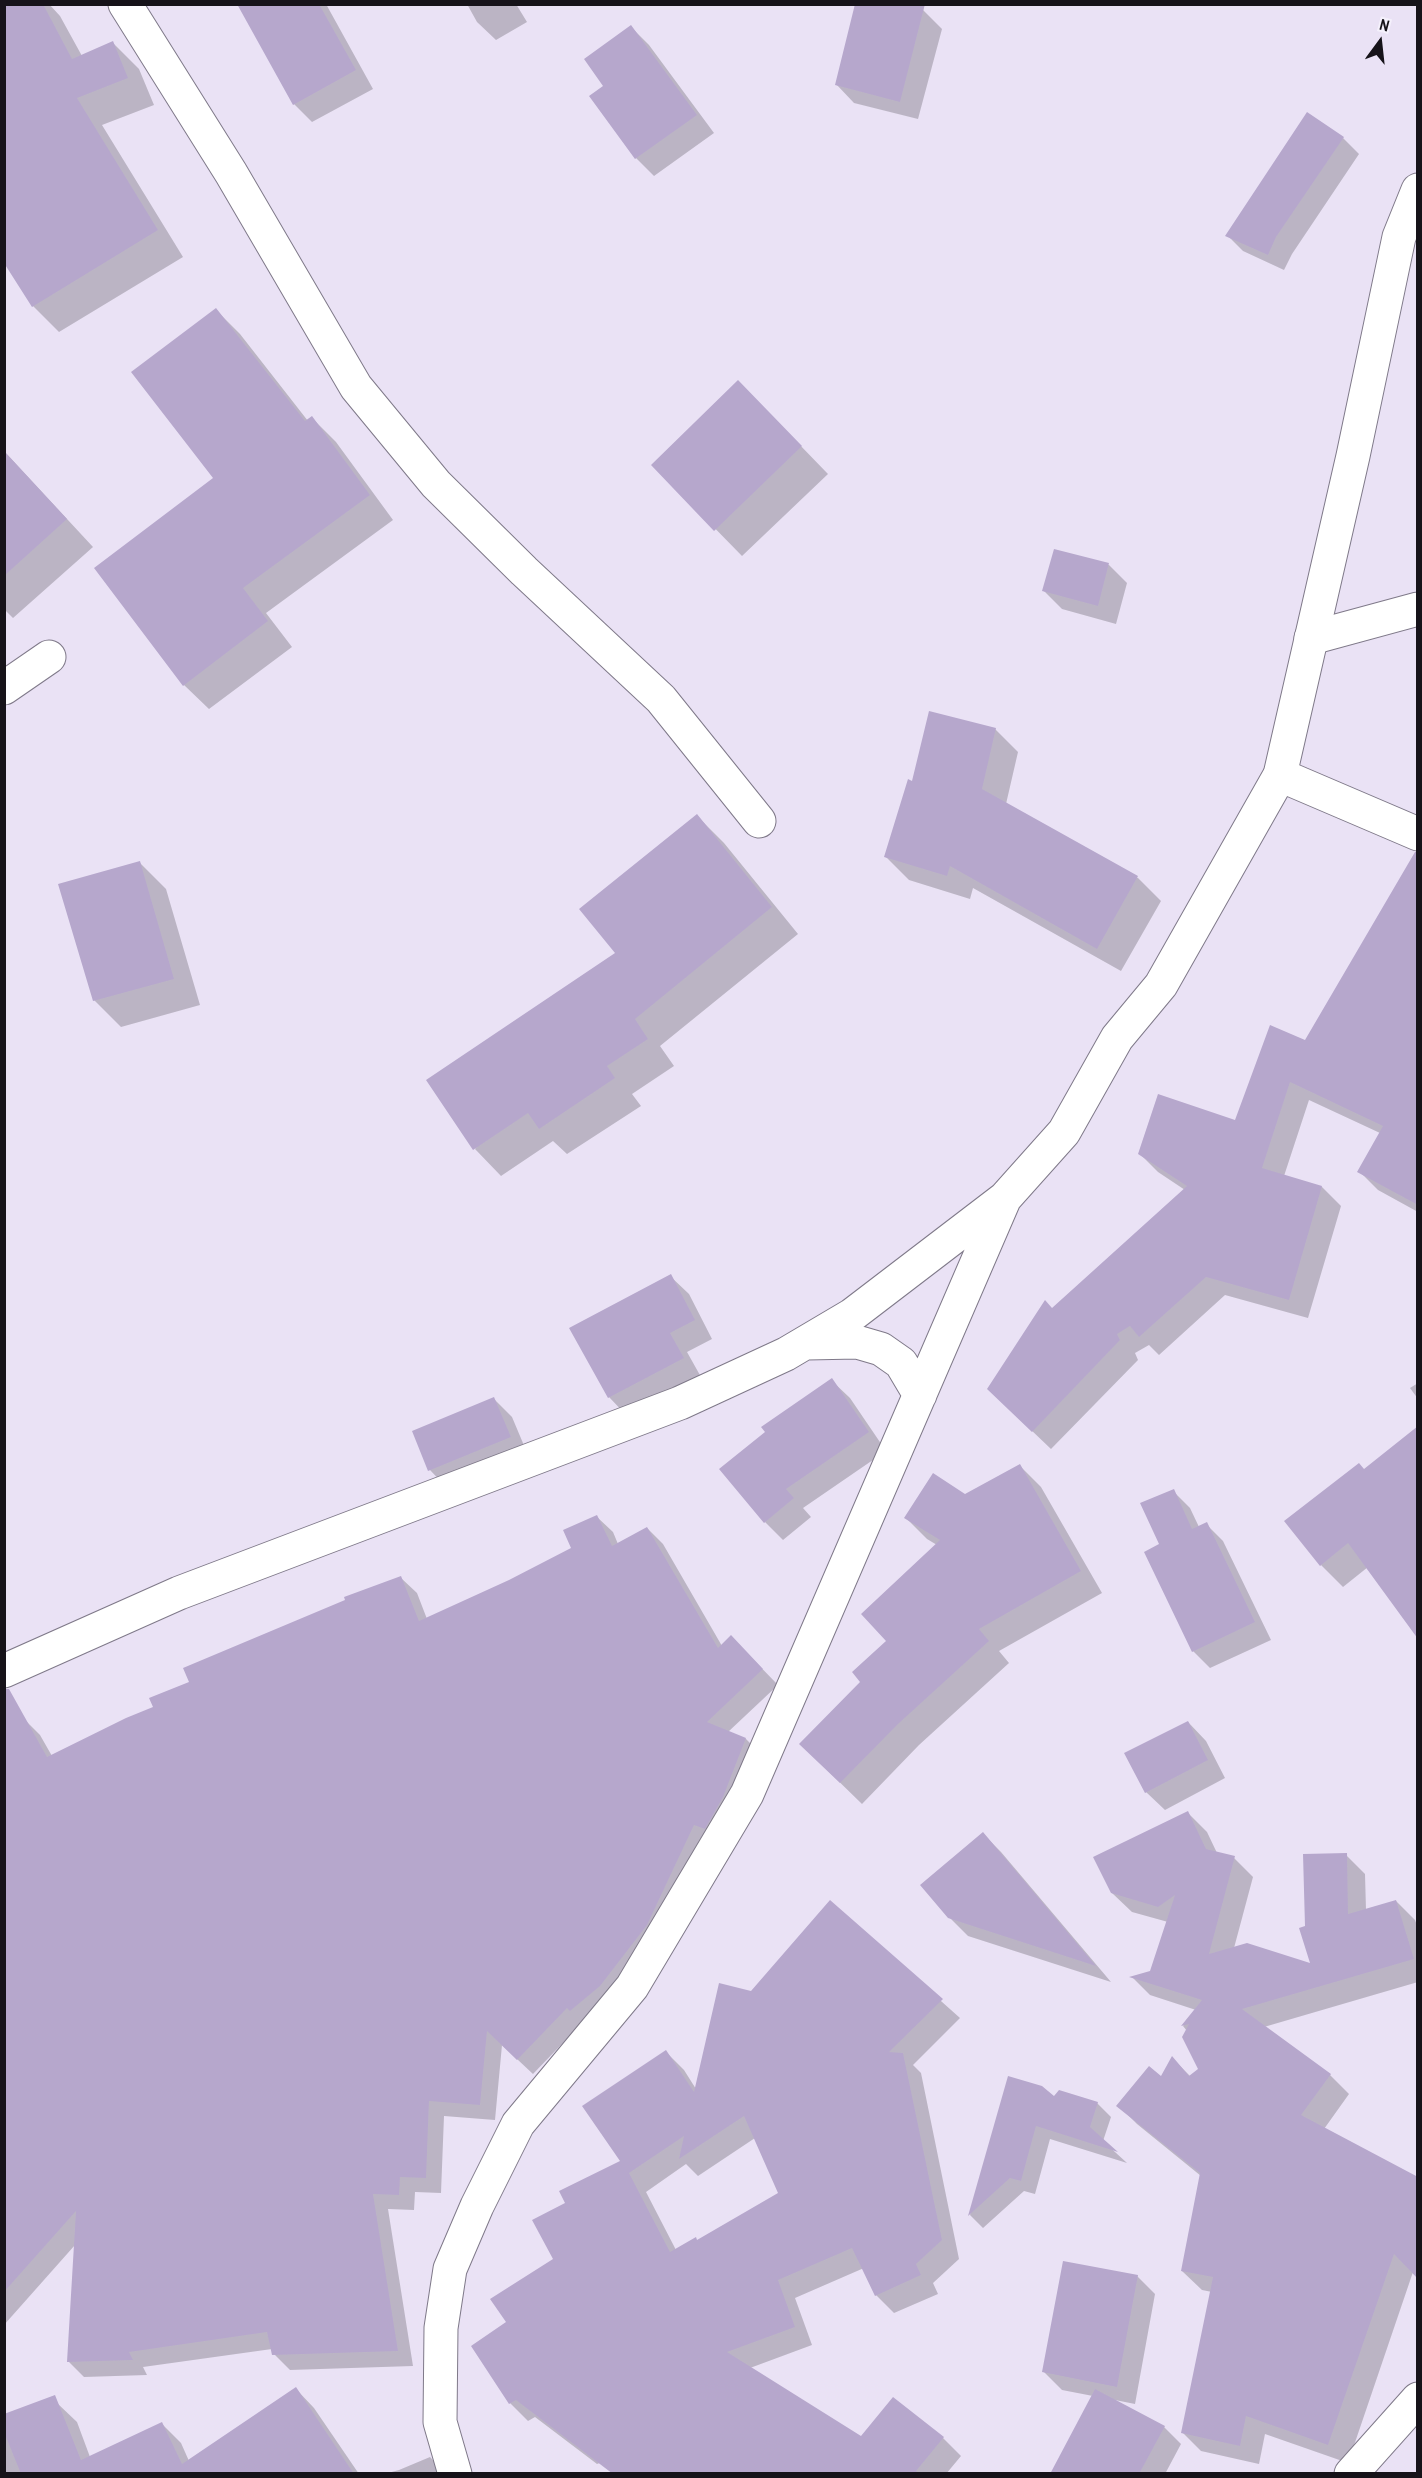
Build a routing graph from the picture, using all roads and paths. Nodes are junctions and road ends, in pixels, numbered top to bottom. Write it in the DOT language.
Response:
graph roads {
  1 [pos="125,4"];
  2 [pos="1418,190"];
  3 [pos="1418,609"];
  4 [pos="1311,638"];
  5 [pos="49,657"];
  6 [pos="4,688"];
  7 [pos="1280,775"];
  8 [pos="759,821"];
  9 [pos="1418,834"];
  10 [pos="1005,1198"];
  11 [pos="806,1343"];
  12 [pos="920,1395"];
  13 [pos="4,1671"];
  14 [pos="1418,2399"];
  15 [pos="455,2474"];
  16 [pos="1351,2474"];
  1 -- 8 [label="street"];
  2 -- 4 [label="street"];
  3 -- 4 [label="street"];
  4 -- 7 [label="street"];
  5 -- 6 [label="street"];
  7 -- 9 [label="street"];
  7 -- 10 [label="street"];
  10 -- 11 [label="street"];
  10 -- 12 [label="street"];
  11 -- 12 [label="street"];
  11 -- 13 [label="street"];
  12 -- 15 [label="street"];
  14 -- 16 [label="street"];
}
